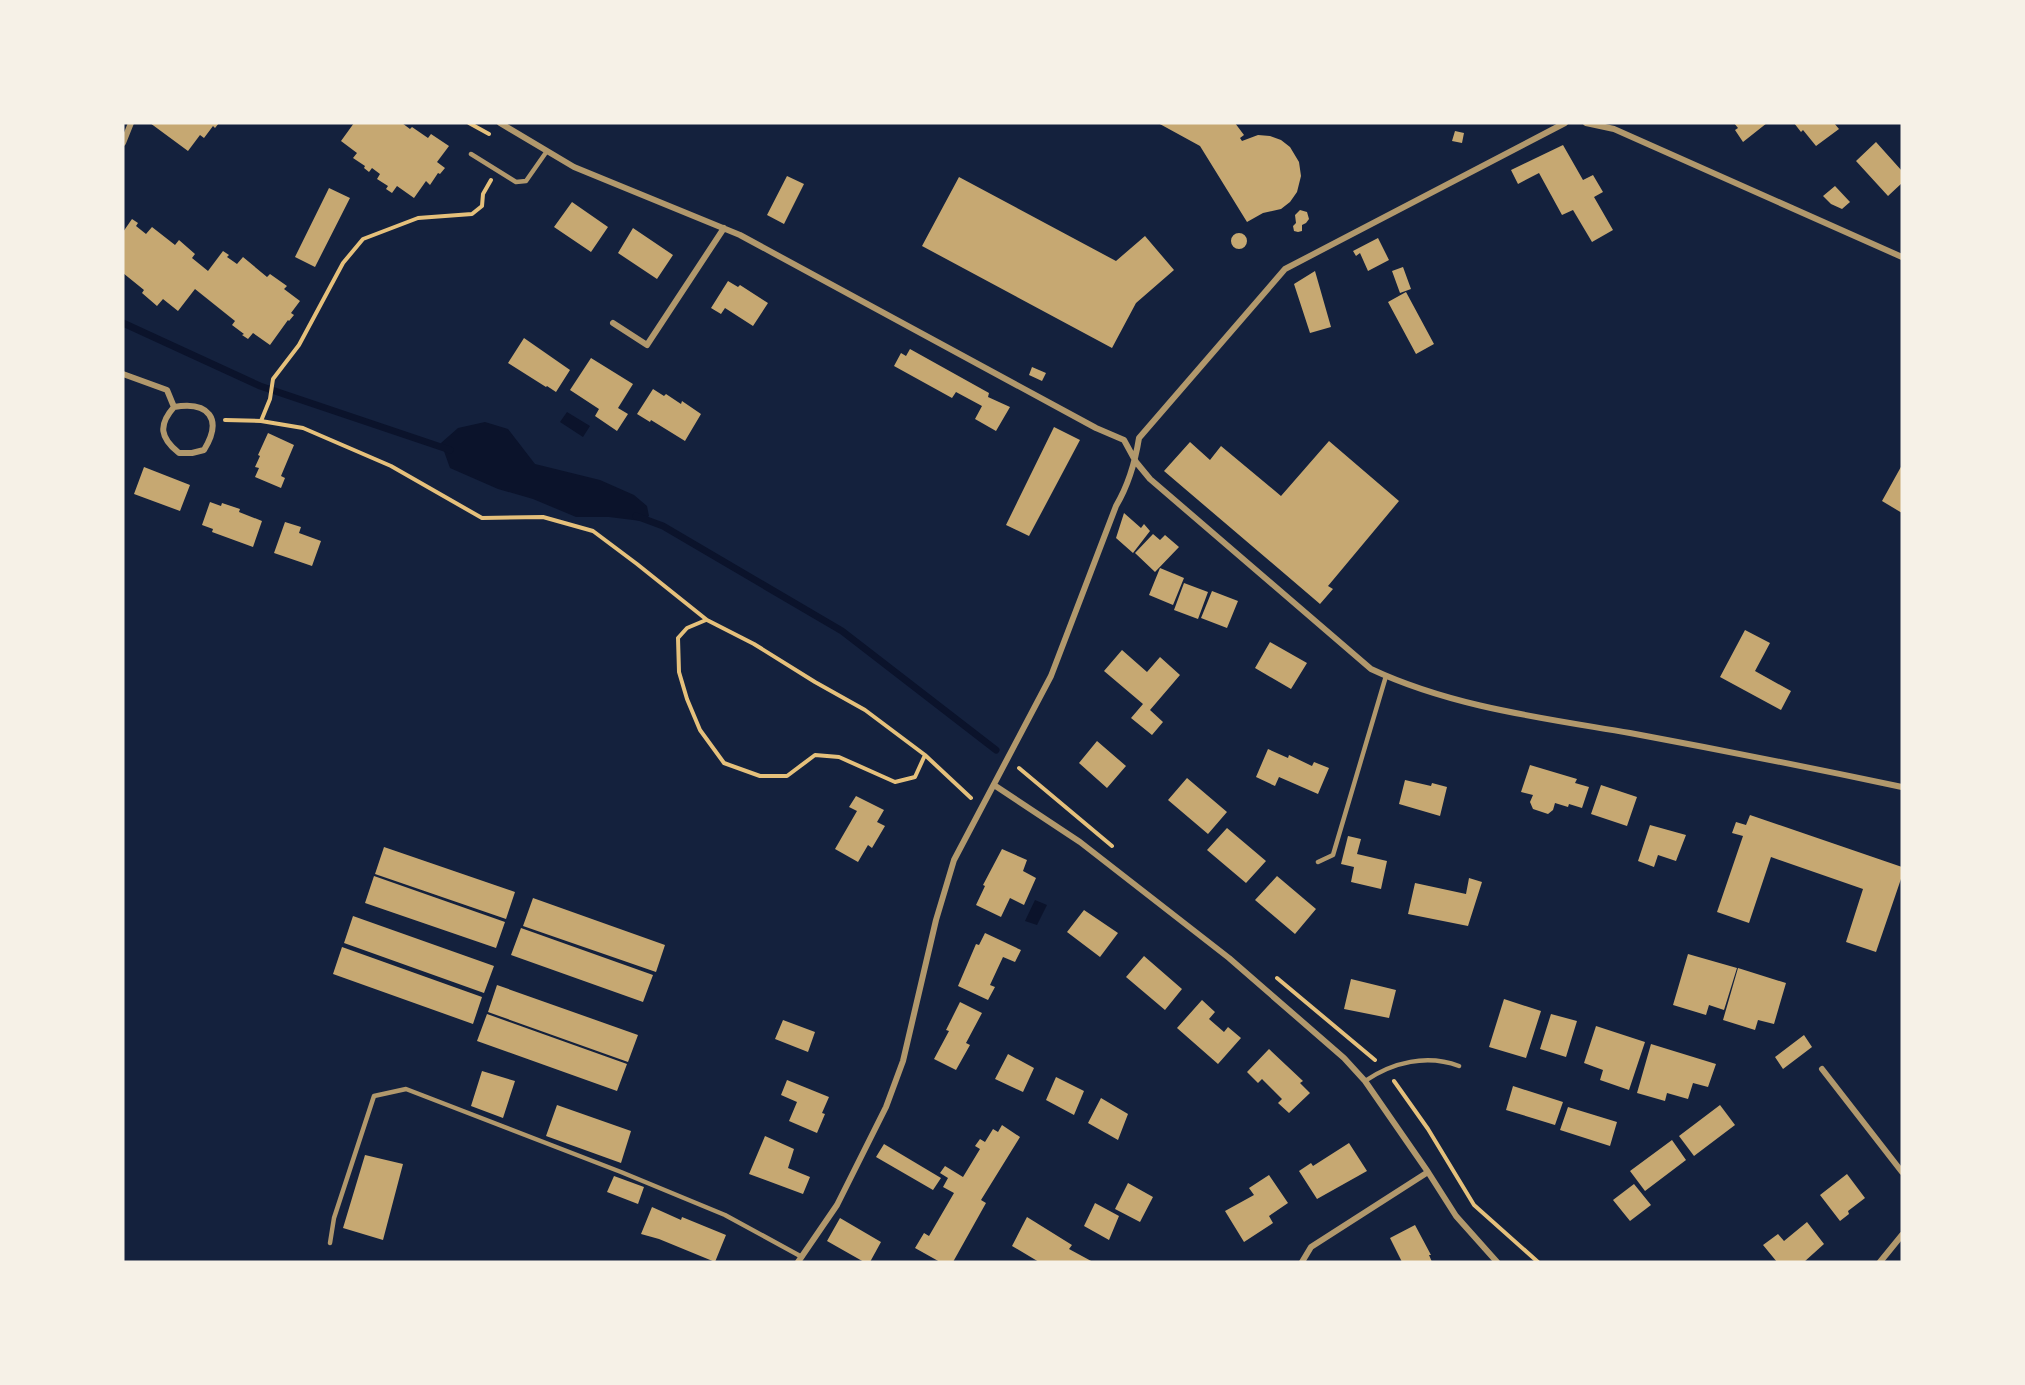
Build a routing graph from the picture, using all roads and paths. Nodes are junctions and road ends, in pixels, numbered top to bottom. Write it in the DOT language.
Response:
graph roads {
  1 [pos="131,123"];
  2 [pos="468,123"];
  3 [pos="500,123"];
  4 [pos="1565,123"];
  5 [pos="1586,123"];
  6 [pos="499,140"];
  7 [pos="123,143"];
  8 [pos="547,151"];
  9 [pos="471,154"];
  10 [pos="497,171"];
  11 [pos="724,228"];
  12 [pos="1902,256"];
  13 [pos="612,323"];
  14 [pos="123,374"];
  15 [pos="174,406"];
  16 [pos="213,420"];
  17 [pos="261,421"];
  18 [pos="1136,462"];
  19 [pos="707,620"];
  20 [pos="1386,676"];
  21 [pos="925,755"];
  22 [pos="994,785"];
  23 [pos="1902,787"];
  24 [pos="982,807"];
  25 [pos="1318,862"];
  26 [pos="1459,1066"];
  27 [pos="1822,1069"];
  28 [pos="1365,1081"];
  29 [pos="1428,1172"];
  30 [pos="1902,1172"];
  31 [pos="1902,1235"];
  32 [pos="330,1243"];
  33 [pos="800,1259"];
  34 [pos="1302,1262"];
  35 [pos="1497,1262"];
  36 [pos="1881,1262"];
  1 -- 7 [label="street"];
  2 -- 6 [label="path"];
  3 -- 8 [label="street"];
  4 -- 18 [label="street"];
  5 -- 12 [label="street"];
  8 -- 10 [label="lane"];
  8 -- 11 [label="street"];
  9 -- 10 [label="lane"];
  10 -- 17 [label="path"];
  11 -- 13 [label="street"];
  11 -- 18 [label="street"];
  14 -- 15 [label="street"];
  15 -- 16 [label="street"];
  15 -- 16 [label="street"];
  16 -- 17 [label="path"];
  17 -- 19 [label="path"];
  18 -- 20 [label="street"];
  18 -- 22 [label="street"];
  19 -- 21 [label="path"];
  19 -- 21 [label="path"];
  20 -- 23 [label="street"];
  20 -- 25 [label="lane"];
  21 -- 24 [label="path"];
  22 -- 24 [label="street"];
  22 -- 28 [label="street"];
  24 -- 33 [label="street"];
  26 -- 28 [label="lane"];
  27 -- 30 [label="street"];
  28 -- 29 [label="street"];
  29 -- 34 [label="street"];
  29 -- 35 [label="street"];
  31 -- 36 [label="street"];
  32 -- 33 [label="lane"];
}
